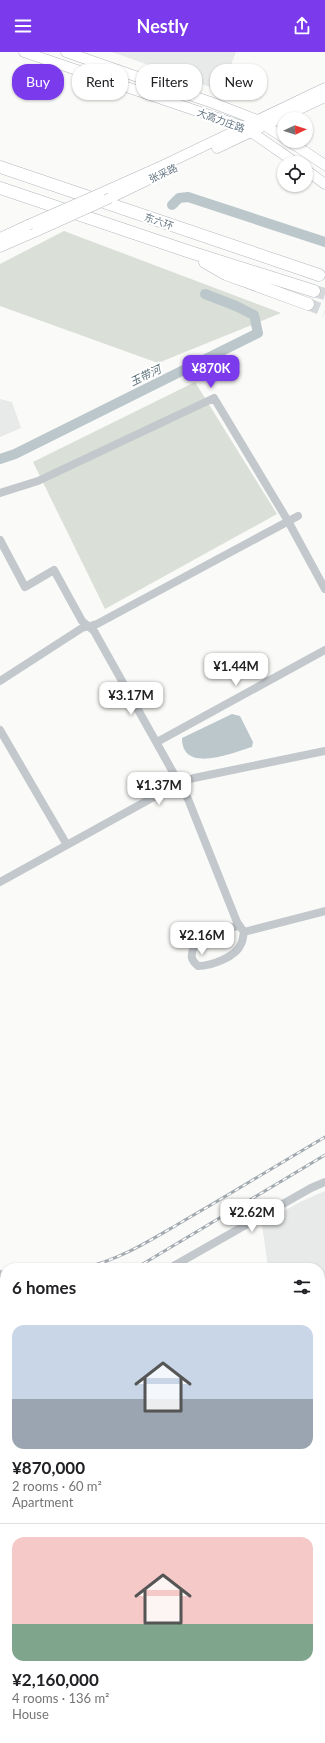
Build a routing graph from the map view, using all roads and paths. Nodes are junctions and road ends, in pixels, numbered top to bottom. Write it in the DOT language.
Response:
graph roads {
  1 [pos="24,52"];
  2 [pos="66,52"];
  3 [pos="325,88"];
  4 [pos="325,97"];
  5 [pos="213,103"];
  6 [pos="210,116"];
  7 [pos="261,123"];
  8 [pos="248,129"];
  9 [pos="277,133"];
  10 [pos="299,148"];
  11 [pos="286,156"];
  12 [pos="325,166"];
  13 [pos="0,167"];
  14 [pos="313,175"];
  15 [pos="325,184"];
  16 [pos="0,188"];
  17 [pos="0,238"];
  18 [pos="0,247"];
  19 [pos="187,251"];
  20 [pos="319,275"];
  21 [pos="314,291"];
  22 [pos="308,304"];
  23 [pos="0,493"];
  24 [pos="298,516"];
  25 [pos="288,522"];
  26 [pos="0,540"];
  27 [pos="325,589"];
  28 [pos="89,626"];
  29 [pos="325,650"];
  30 [pos="0,681"];
  31 [pos="0,730"];
  32 [pos="157,742"];
  33 [pos="325,751"];
  34 [pos="180,783"];
  35 [pos="67,845"];
  36 [pos="0,882"];
  37 [pos="325,911"];
  38 [pos="242,929"];
  39 [pos="325,1182"];
  40 [pos="179,1263"];
  1 -- 6 [label="main road, 大高力庄路"];
  2 -- 5 [label="main road, 大高力庄路"];
  3 -- 7 [label="main road, 张采路"];
  4 -- 7 [label="main road, 张采路"];
  5 -- 6 [label="main road"];
  5 -- 7 [label="main road, 大高力庄路"];
  6 -- 8 [label="main road, 大高力庄路"];
  7 -- 8 [label="main road, 张采路"];
  7 -- 9 [label="main road, 大高力庄路"];
  8 -- 11 [label="main road, 大高力庄路"];
  8 -- 17 [label="main road, 张采路, bridge"];
  8 -- 18 [label="main road, 张采路, bridge"];
  10 -- 12 [label="main road"];
  13 -- 20 [label="highway, 东六环"];
  14 -- 15 [label="main road"];
  16 -- 19 [label="highway, 东六环"];
  19 -- 21 [label="highway, 东六环"];
  19 -- 22 [label="highway"];
  23 -- 25 [label="street"];
  24 -- 25 [label="street"];
  25 -- 27 [label="street"];
  25 -- 28 [label="street"];
  26 -- 28 [label="street"];
  28 -- 30 [label="street"];
  28 -- 32 [label="street"];
  29 -- 32 [label="street"];
  31 -- 35 [label="street"];
  32 -- 34 [label="street"];
  33 -- 34 [label="street"];
  34 -- 35 [label="street"];
  34 -- 38 [label="street"];
  35 -- 36 [label="street"];
  37 -- 38 [label="street"];
  38 -- 38 [label="street"];
  39 -- 40 [label="street"];
}
